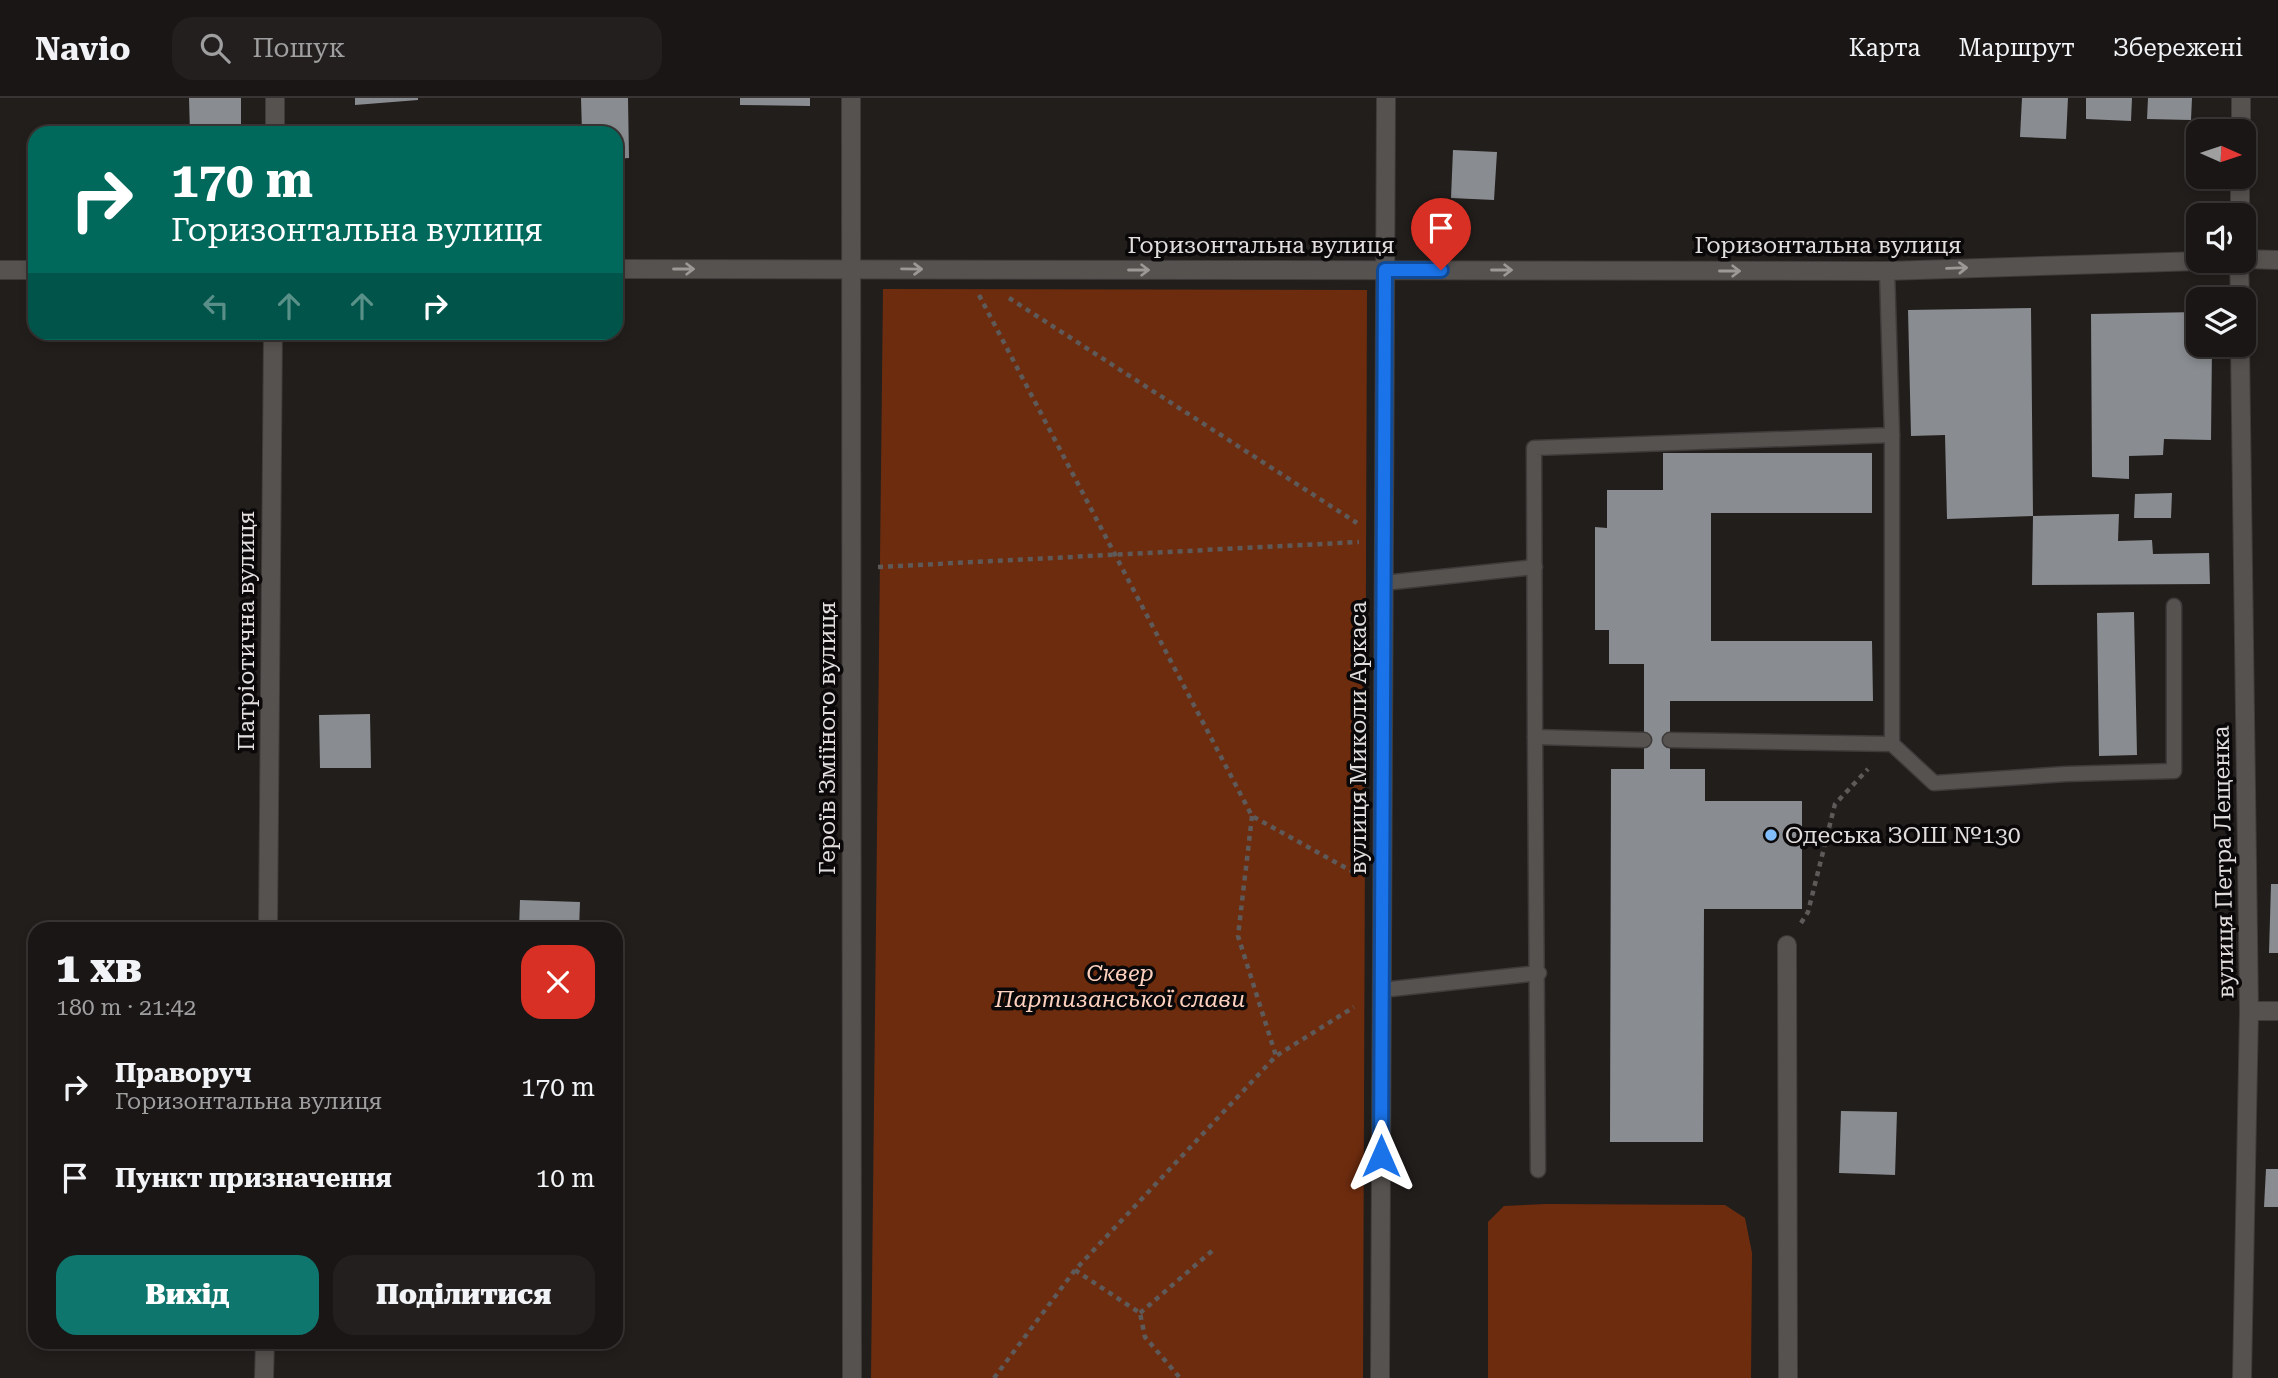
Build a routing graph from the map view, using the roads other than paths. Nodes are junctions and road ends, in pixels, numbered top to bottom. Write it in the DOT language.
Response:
graph roads {
  1 [pos="275,98"];
  2 [pos="851,98"];
  3 [pos="1386,98"];
  4 [pos="2241,98"];
  5 [pos="2241,119"];
  6 [pos="275,126"];
  7 [pos="2256,260"];
  8 [pos="2278,260"];
  9 [pos="2186,261"];
  10 [pos="851,268"];
  11 [pos="623,269"];
  12 [pos="0,270"];
  13 [pos="28,270"];
  14 [pos="1385,270"];
  15 [pos="1887,271"];
  16 [pos="273,340"];
  17 [pos="2241,357"];
  18 [pos="1892,435"];
  19 [pos="1535,567"];
  20 [pos="1384,583"];
  21 [pos="2174,606"];
  22 [pos="1535,737"];
  23 [pos="1644,740"];
  24 [pos="1670,740"];
  25 [pos="1892,744"];
  26 [pos="268,922"];
  27 [pos="1787,945"];
  28 [pos="1539,973"];
  29 [pos="1382,990"];
  30 [pos="2249,1011"];
  31 [pos="2278,1011"];
  32 [pos="1538,1170"];
  33 [pos="265,1349"];
  34 [pos="264,1378"];
  35 [pos="852,1378"];
  36 [pos="1380,1378"];
  37 [pos="1788,1378"];
  38 [pos="2242,1378"];
  1 -- 6 [label="street"];
  2 -- 10 [label="street, Героїв Зміїного вулиця"];
  3 -- 14 [label="street, вулиця Миколи Аркаса"];
  4 -- 5 [label="street"];
  7 -- 8 [label="street"];
  15 -- 9 [label="street, Горизонтальна вулиця, one-way"];
  11 -- 10 [label="street, Горизонтальна вулиця, one-way"];
  10 -- 14 [label="street, Горизонтальна вулиця, one-way"];
  10 -- 35 [label="street, Героїв Зміїного вулиця"];
  12 -- 13 [label="street"];
  14 -- 15 [label="street, Горизонтальна вулиця, one-way"];
  14 -- 20 [label="street, вулиця Миколи Аркаса"];
  15 -- 18 [label="lane"];
  16 -- 26 [label="street, Патріотична вулиця"];
  17 -- 30 [label="street, вулиця Петра Лещенка"];
  18 -- 19 [label="lane"];
  18 -- 25 [label="lane"];
  19 -- 20 [label="lane"];
  19 -- 22 [label="lane"];
  20 -- 29 [label="street, вулиця Миколи Аркаса"];
  21 -- 25 [label="lane"];
  22 -- 23 [label="lane"];
  22 -- 28 [label="lane"];
  24 -- 25 [label="lane"];
  27 -- 37 [label="street"];
  28 -- 29 [label="lane"];
  28 -- 32 [label="lane"];
  29 -- 36 [label="street, вулиця Миколи Аркаса"];
  30 -- 31 [label="street"];
  30 -- 38 [label="street, вулиця Петра Лещенка"];
  33 -- 34 [label="street"];
}
